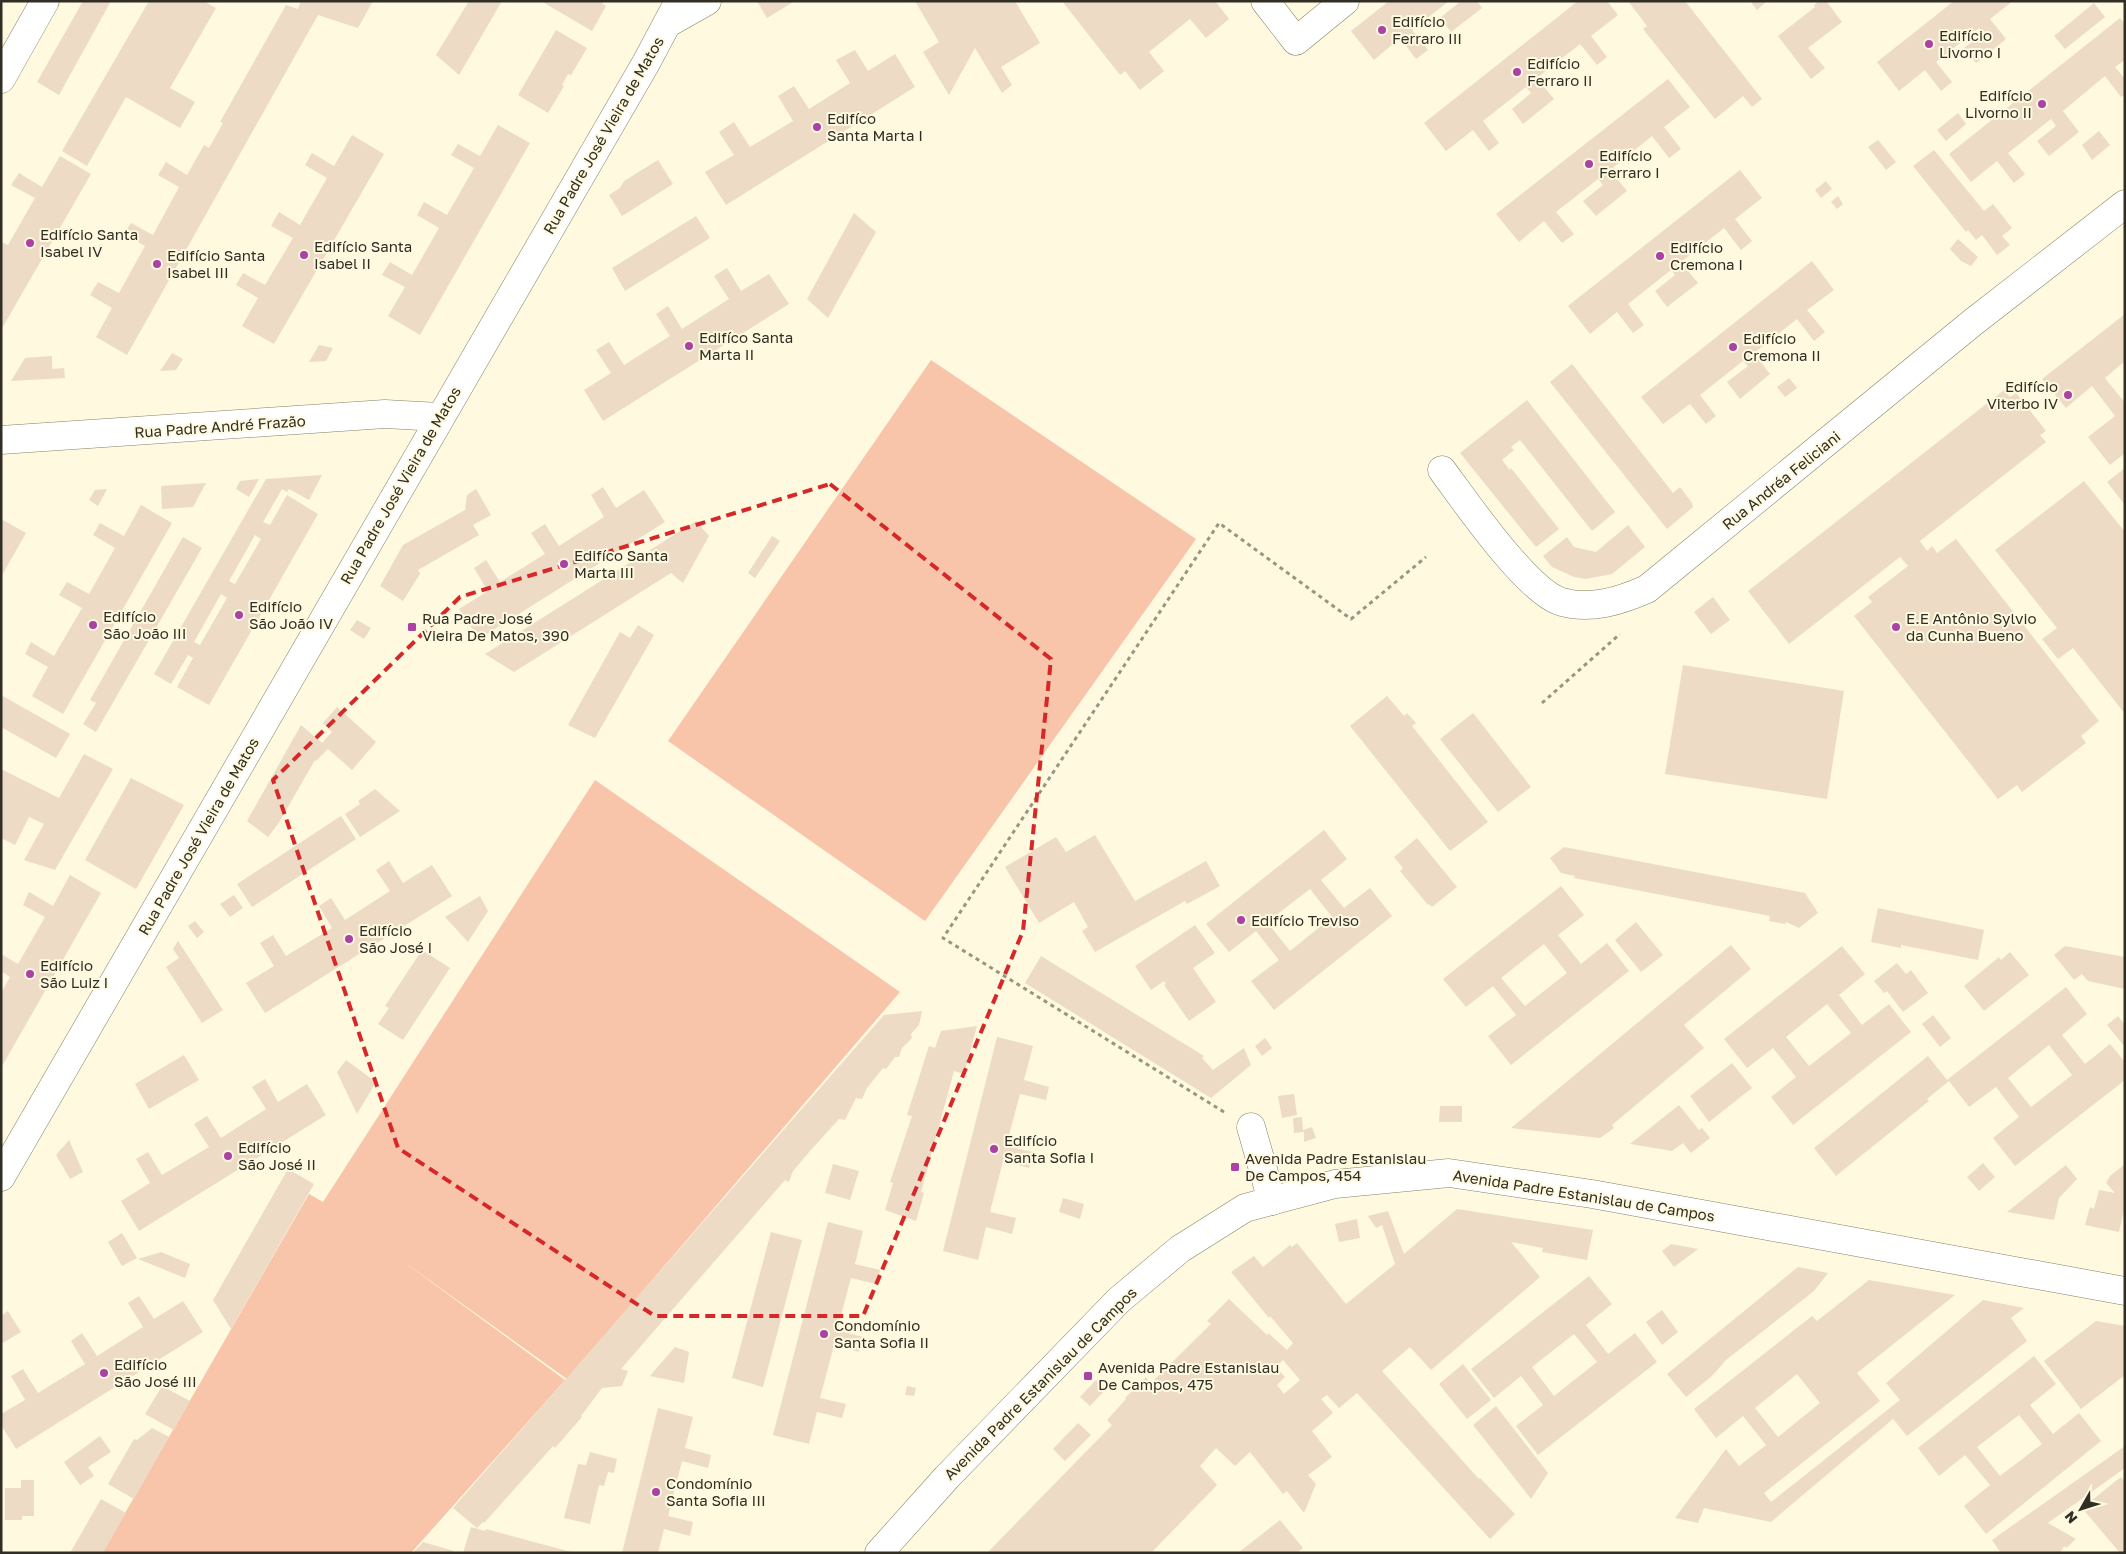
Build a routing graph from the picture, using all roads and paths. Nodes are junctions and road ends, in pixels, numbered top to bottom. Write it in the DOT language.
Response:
graph roads {
  1 [pos="45,1"];
  2 [pos="707,1"];
  3 [pos="1265,1"];
  4 [pos="1346,1"];
  5 [pos="673,12"];
  6 [pos="1,79"];
  7 [pos="2125,204"];
  8 [pos="439,417"];
  9 [pos="1,440"];
  10 [pos="1442,470"];
  11 [pos="1426,557"];
  12 [pos="1622,600"];
  13 [pos="1542,702"];
  14 [pos="1251,1126"];
  15 [pos="1,1177"];
  16 [pos="1272,1201"];
  17 [pos="2125,1291"];
  18 [pos="879,1553"];
  1 -- 6 [label="street"];
  2 -- 5 [label="street"];
  3 -- 4 [label="street"];
  5 -- 8 [label="street, Rua Padre José Vieira de Matos"];
  7 -- 12 [label="street, Rua Andréa Feliciani"];
  8 -- 9 [label="street, Rua Padre André Frazão"];
  8 -- 15 [label="street, Rua Padre José Vieira de Matos"];
  10 -- 12 [label="street, Rua Andréa Feliciani"];
  11 -- 14 [label="path"];
  12 -- 13 [label="path"];
  14 -- 16 [label="street"];
  16 -- 17 [label="street, Avenida Padre Estanislau de Campos"];
  16 -- 18 [label="street, Avenida Padre Estanislau de Campos"];
}
